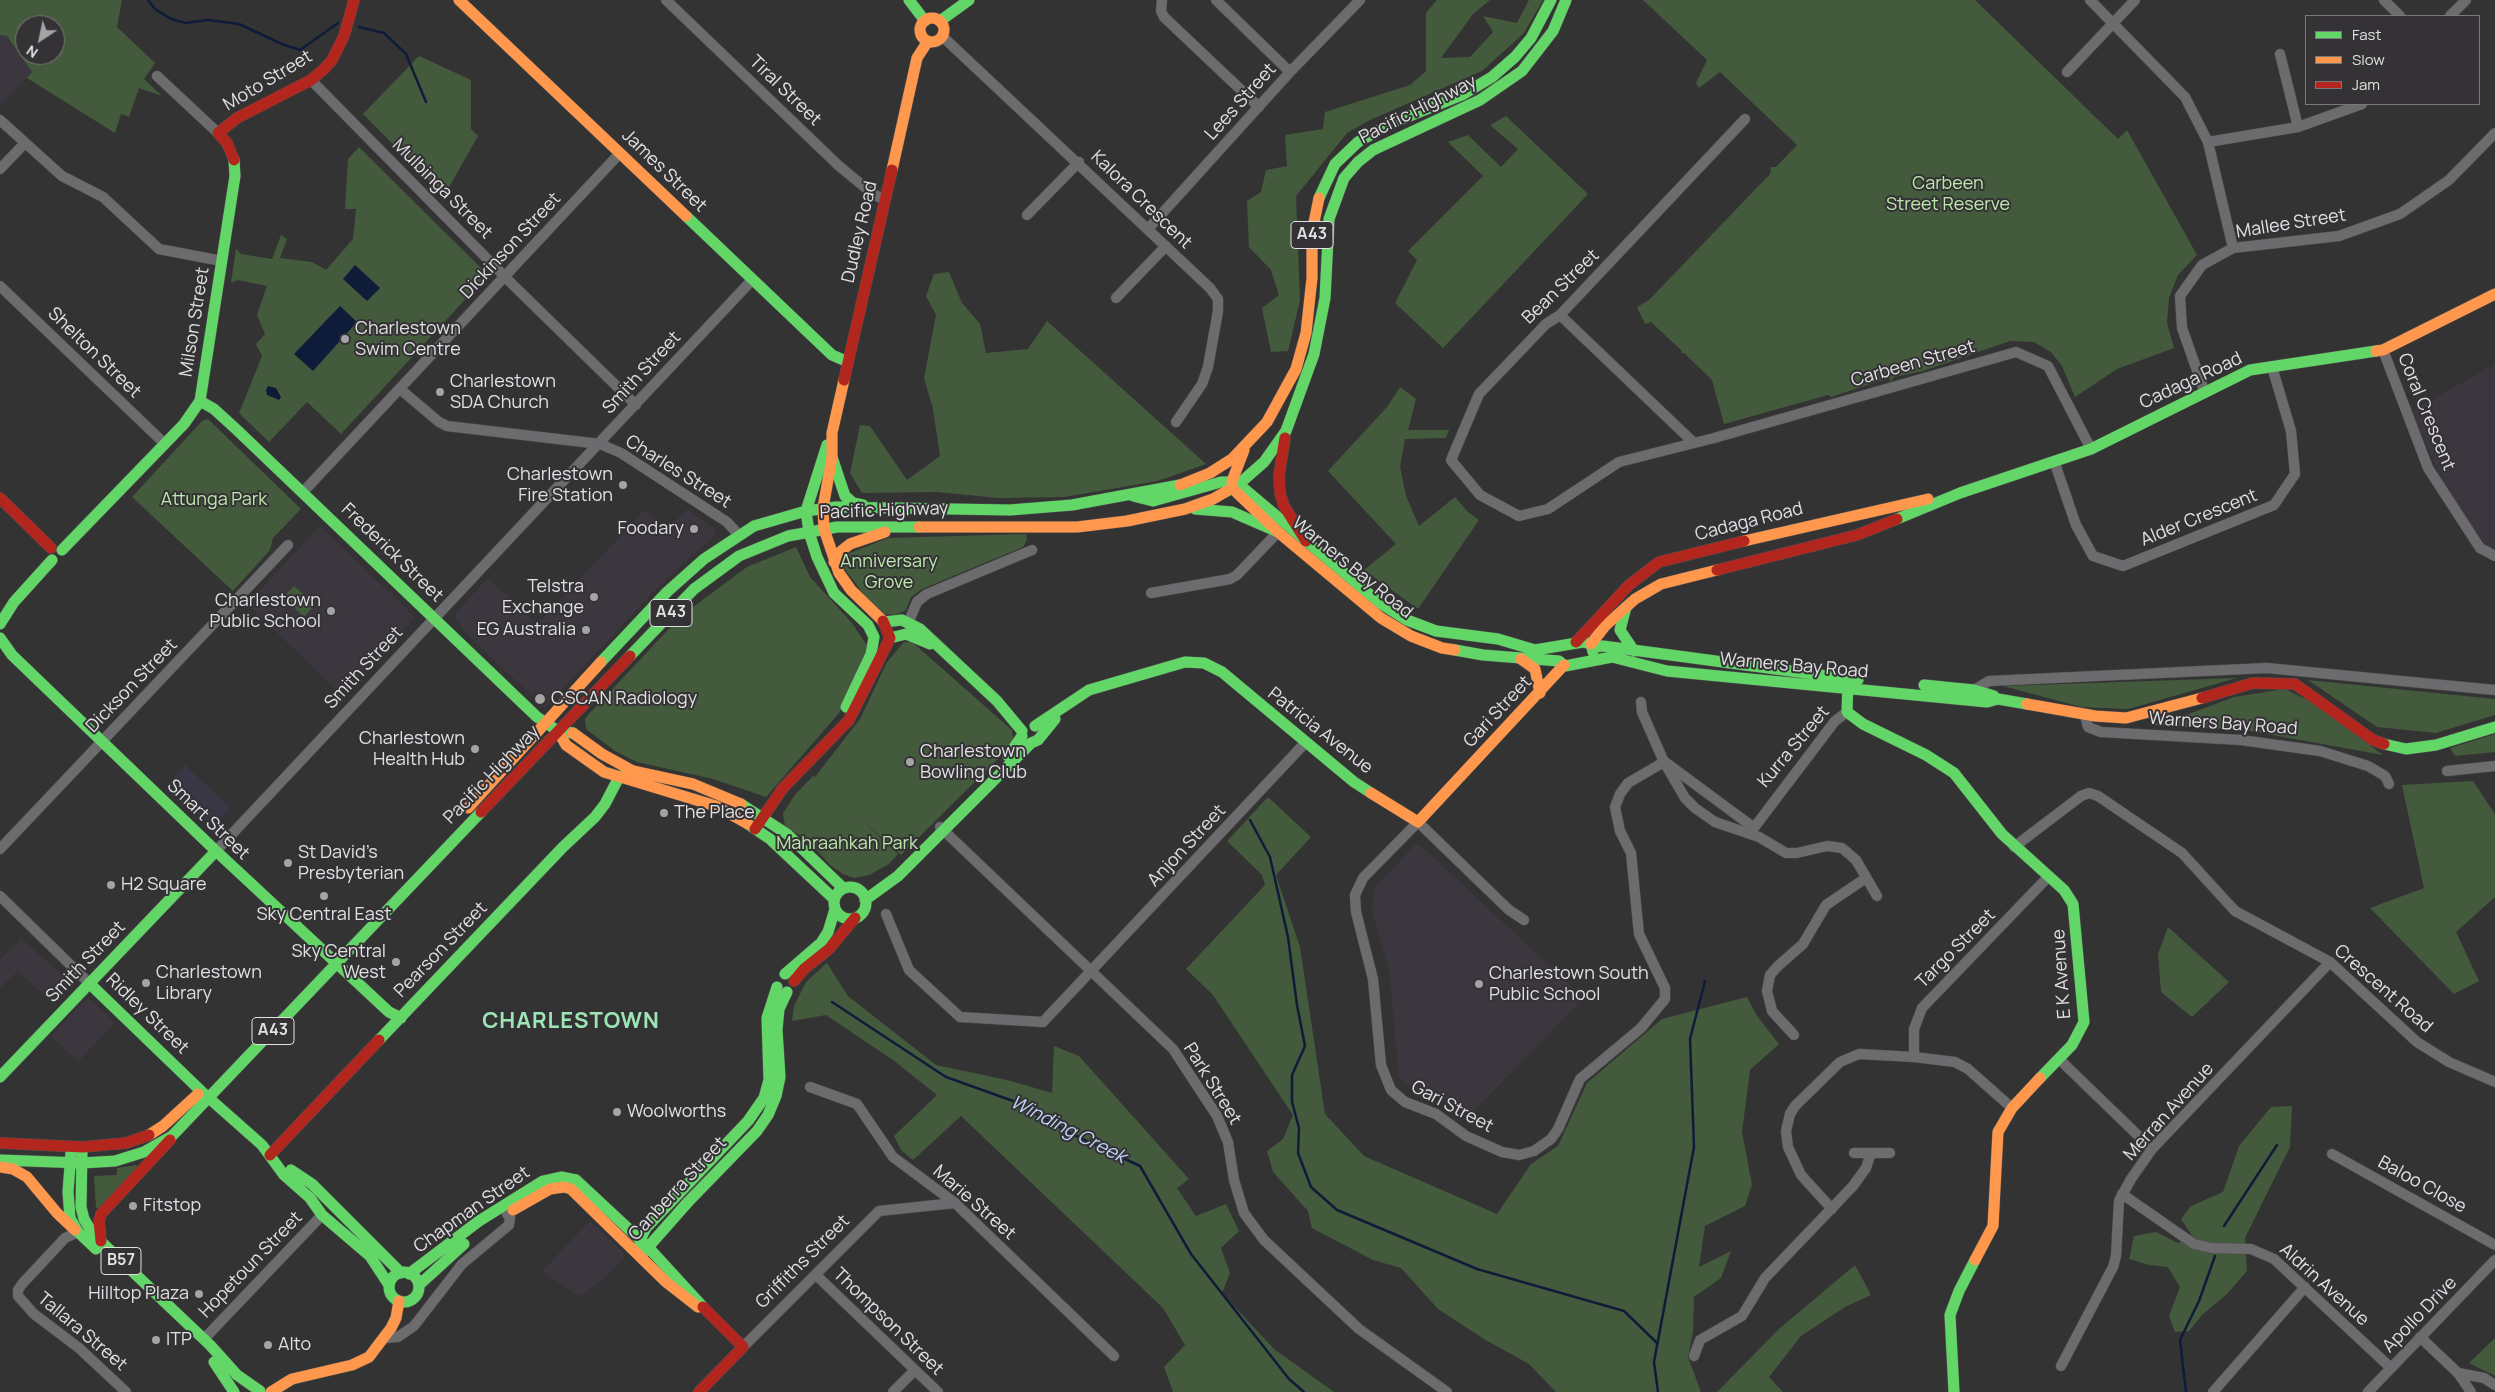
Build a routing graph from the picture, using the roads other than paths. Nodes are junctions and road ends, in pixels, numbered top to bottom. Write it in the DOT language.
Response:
graph roads {
  1 [pos="354,0"];
  2 [pos="459,0"];
  3 [pos="666,0"];
  4 [pos="909,0"];
  5 [pos="969,0"];
  6 [pos="1162,0"];
  7 [pos="1216,0"];
  8 [pos="1360,0"];
  9 [pos="1551,0"];
  10 [pos="1566,0"];
  11 [pos="2090,0"];
  12 [pos="2134,0"];
  13 [pos="2384,0"];
  14 [pos="2466,0"];
  15 [pos="2399,15"];
  16 [pos="2451,15"];
  17 [pos="925,21"];
  18 [pos="940,22"];
  19 [pos="2113,22"];
  20 [pos="942,36"];
  21 [pos="928,42"];
  22 [pos="2280,54"];
  23 [pos="1290,72"];
  24 [pos="2067,72"];
  25 [pos="157,76"];
  26 [pos="311,80"];
  27 [pos="2359,105"];
  28 [pos="1259,107"];
  29 [pos="1745,119"];
  30 [pos="0,120"];
  31 [pos="2298,127"];
  32 [pos="2495,133"];
  33 [pos="218,134"];
  34 [pos="2208,142"];
  35 [pos="25,143"];
  36 [pos="620,153"];
  37 [pos="1078,162"];
  38 [pos="0,169"];
  39 [pos="885,200"];
  40 [pos="1027,215"];
  41 [pos="1148,229"];
  42 [pos="1166,246"];
  43 [pos="2233,248"];
  44 [pos="222,261"];
  45 [pos="505,277"];
  46 [pos="752,280"];
  47 [pos="0,286"];
  48 [pos="2495,294"];
  49 [pos="1116,298"];
  50 [pos="1560,315"];
  51 [pos="2383,350"];
  52 [pos="848,362"];
  53 [pos="2272,367"];
  54 [pos="400,389"];
  55 [pos="2205,393"];
  56 [pos="200,401"];
  57 [pos="636,405"];
  58 [pos="1176,422"];
  59 [pos="1286,430"];
  60 [pos="832,433"];
  61 [pos="1694,443"];
  62 [pos="165,444"];
  63 [pos="600,444"];
  64 [pos="1244,449"];
  65 [pos="2090,449"];
  66 [pos="832,457"];
  67 [pos="2054,462"];
  68 [pos="1235,485"];
  69 [pos="303,492"];
  70 [pos="1960,492"];
  71 [pos="1480,495"];
  72 [pos="1133,496"];
  73 [pos="0,498"];
  74 [pos="867,506"];
  75 [pos="823,508"];
  76 [pos="1185,509"];
  77 [pos="806,511"];
  78 [pos="902,526"];
  79 [pos="824,529"];
  80 [pos="809,532"];
  81 [pos="1278,532"];
  82 [pos="738,534"];
  83 [pos="1306,540"];
  84 [pos="288,545"];
  85 [pos="1032,550"];
  86 [pos="55,553"];
  87 [pos="2495,556"];
  88 [pos="834,562"];
  89 [pos="1150,593"];
  90 [pos="1626,607"];
  91 [pos="435,619"];
  92 [pos="909,621"];
  93 [pos="884,622"];
  94 [pos="0,624"];
  95 [pos="0,638"];
  96 [pos="890,638"];
  97 [pos="1576,642"];
  98 [pos="1565,646"];
  99 [pos="1592,646"];
  100 [pos="1634,651"];
  101 [pos="946,652"];
  102 [pos="1520,659"];
  103 [pos="1588,661"];
  104 [pos="1562,663"];
  105 [pos="2267,668"];
  106 [pos="2268,681"];
  107 [pos="1848,683"];
  108 [pos="1974,690"];
  109 [pos="2495,690"];
  110 [pos="1540,693"];
  111 [pos="1998,699"];
  112 [pos="1641,702"];
  113 [pos="1847,712"];
  114 [pos="2085,715"];
  115 [pos="545,722"];
  116 [pos="2495,727"];
  117 [pos="558,731"];
  118 [pos="1030,733"];
  119 [pos="101,741"];
  120 [pos="1305,743"];
  121 [pos="820,750"];
  122 [pos="1664,762"];
  123 [pos="2495,766"];
  124 [pos="633,770"];
  125 [pos="2447,771"];
  126 [pos="619,777"];
  127 [pos="2390,784"];
  128 [pos="762,816"];
  129 [pos="1418,822"];
  130 [pos="756,829"];
  131 [pos="942,829"];
  132 [pos="1751,830"];
  133 [pos="2014,847"];
  134 [pos="0,849"];
  135 [pos="216,851"];
  136 [pos="2049,876"];
  137 [pos="1866,878"];
  138 [pos="843,888"];
  139 [pos="863,895"];
  140 [pos="0,896"];
  141 [pos="1877,896"];
  142 [pos="835,904"];
  143 [pos="886,914"];
  144 [pos="855,918"];
  145 [pos="1524,920"];
  146 [pos="333,960"];
  147 [pos="2330,962"];
  148 [pos="1093,971"];
  149 [pos="789,978"];
  150 [pos="89,983"];
  151 [pos="782,989"];
  152 [pos="400,1018"];
  153 [pos="1794,1035"];
  154 [pos="1914,1057"];
  155 [pos="2058,1059"];
  156 [pos="0,1077"];
  157 [pos="2495,1082"];
  158 [pos="810,1087"];
  159 [pos="200,1091"];
  160 [pos="210,1099"];
  161 [pos="2012,1108"];
  162 [pos="172,1136"];
  163 [pos="0,1143"];
  164 [pos="77,1147"];
  165 [pos="2152,1149"];
  166 [pos="1854,1153"];
  167 [pos="1871,1153"];
  168 [pos="1890,1153"];
  169 [pos="2332,1154"];
  170 [pos="270,1155"];
  171 [pos="0,1160"];
  172 [pos="76,1162"];
  173 [pos="0,1167"];
  174 [pos="308,1189"];
  175 [pos="2122,1194"];
  176 [pos="955,1203"];
  177 [pos="1832,1210"];
  178 [pos="507,1214"];
  179 [pos="329,1215"];
  180 [pos="78,1232"];
  181 [pos="100,1241"];
  182 [pos="644,1244"];
  183 [pos="2495,1245"];
  184 [pos="640,1257"];
  185 [pos="2495,1260"];
  186 [pos="405,1273"];
  187 [pos="816,1275"];
  188 [pos="390,1285"];
  189 [pos="418,1285"];
  190 [pos="2304,1287"];
  191 [pos="399,1301"];
  192 [pos="708,1314"];
  193 [pos="2420,1337"];
  194 [pos="386,1338"];
  195 [pos="204,1339"];
  196 [pos="743,1347"];
  197 [pos="1114,1356"];
  198 [pos="1694,1356"];
  199 [pos="2061,1366"];
  200 [pos="2391,1368"];
  201 [pos="915,1370"];
  202 [pos="2458,1373"];
  203 [pos="2495,1386"];
  204 [pos="126,1392"];
  205 [pos="234,1392"];
  206 [pos="261,1392"];
  207 [pos="699,1392"];
  208 [pos="893,1392"];
  209 [pos="938,1392"];
  210 [pos="1447,1392"];
  211 [pos="1954,1392"];
  212 [pos="2213,1392"];
  213 [pos="2368,1392"];
  214 [pos="2471,1392"];
  1 -- 26 [label="main road, Moto Street"];
  2 -- 36 [label="main road, James Street"];
  3 -- 39 [label="street, Tiral Street"];
  4 -- 17 [label="main road"];
  5 -- 18 [label="main road"];
  6 -- 28 [label="street"];
  7 -- 23 [label="street"];
  8 -- 23 [label="street, Lees Street"];
  9 -- 64 [label="main road, Pacific Highway / A43"];
  10 -- 59 [label="main road, Pacific Highway / A43"];
  11 -- 19 [label="street"];
  12 -- 19 [label="street"];
  13 -- 15 [label="street"];
  14 -- 16 [label="street"];
  17 -- 18 [label="main road"];
  17 -- 21 [label="main road"];
  18 -- 20 [label="main road"];
  19 -- 24 [label="street"];
  19 -- 34 [label="street"];
  20 -- 21 [label="main road"];
  20 -- 37 [label="street, Kalora Crescent"];
  21 -- 39 [label="main road, Dudley Road"];
  22 -- 31 [label="street"];
  23 -- 28 [label="street, Lees Street"];
  25 -- 33 [label="street, Milson Street"];
  26 -- 33 [label="main road, Moto Street"];
  26 -- 45 [label="street, Mulbinga Street"];
  27 -- 31 [label="street"];
  28 -- 41 [label="street, Lees Street"];
  29 -- 50 [label="street, Bean Street"];
  30 -- 35 [label="street"];
  31 -- 34 [label="street"];
  32 -- 43 [label="street, Mallee Street"];
  33 -- 44 [label="main road, Milson Street"];
  34 -- 43 [label="street"];
  35 -- 38 [label="street"];
  35 -- 44 [label="street"];
  36 -- 45 [label="street, Dickinson Street"];
  36 -- 46 [label="main road, James Street"];
  37 -- 40 [label="street"];
  37 -- 41 [label="street, Kalora Crescent"];
  39 -- 52 [label="main road, Dudley Road"];
  41 -- 42 [label="street, Kalora Crescent"];
  42 -- 49 [label="street"];
  42 -- 58 [label="street, Kalora Crescent"];
  43 -- 55 [label="street, Mallee Street"];
  44 -- 56 [label="main road, Milson Street"];
  45 -- 54 [label="street, Dickinson Street"];
  45 -- 57 [label="street, Mulbinga Street"];
  46 -- 52 [label="main road, James Street"];
  46 -- 57 [label="street, Smith Street"];
  47 -- 62 [label="street, Shelton Street"];
  48 -- 51 [label="main road, Cadaga Road"];
  50 -- 61 [label="street"];
  50 -- 71 [label="street, Bean Street"];
  51 -- 53 [label="main road, Cadaga Road"];
  51 -- 87 [label="street, Coral Crescent"];
  52 -- 60 [label="main road, Dudley Road"];
  53 -- 55 [label="main road, Cadaga Road"];
  53 -- 67 [label="street, Alder Crescent"];
  54 -- 63 [label="street, Charles Street"];
  54 -- 69 [label="street, Dickinson Street"];
  55 -- 65 [label="main road, Cadaga Road"];
  56 -- 62 [label="main road, Milson Street"];
  56 -- 69 [label="main road, Frederick Street"];
  57 -- 63 [label="street, Smith Street"];
  59 -- 68 [label="main road, Pacific Highway / A43"];
  59 -- 83 [label="main road"];
  60 -- 66 [label="main road, Dudley Road"];
  60 -- 77 [label="main road, Dudley Road"];
  61 -- 65 [label="street, Carbeen Street"];
  61 -- 71 [label="street, Carbeen Street"];
  62 -- 86 [label="main road, Milson Street"];
  63 -- 82 [label="street, Charles Street"];
  63 -- 91 [label="street, Smith Street"];
  64 -- 68 [label="main road"];
  64 -- 72 [label="main road, Pacific Highway / A43"];
  65 -- 67 [label="main road, Cadaga Road"];
  66 -- 74 [label="main road"];
  66 -- 75 [label="main road, Dudley Road"];
  67 -- 70 [label="main road, Cadaga Road"];
  68 -- 72 [label="main road"];
  68 -- 76 [label="main road, Pacific Highway / A43"];
  68 -- 81 [label="main road, Warners Bay Road"];
  68 -- 83 [label="main road, Warners Bay Road"];
  69 -- 91 [label="main road, Frederick Street"];
  70 -- 90 [label="main road, Cadaga Road"];
  70 -- 97 [label="main road, Cadaga Road"];
  72 -- 74 [label="main road, Pacific Highway / A43"];
  73 -- 86 [label="main road"];
  74 -- 75 [label="main road, Pacific Highway / A43"];
  75 -- 77 [label="main road, Pacific Highway / A43"];
  75 -- 79 [label="main road, Dudley Road"];
  76 -- 78 [label="main road, Pacific Highway / A43"];
  76 -- 81 [label="main road"];
  77 -- 80 [label="main road"];
  77 -- 82 [label="main road, Pacific Highway / A43"];
  78 -- 79 [label="main road, Pacific Highway / A43"];
  78 -- 88 [label="main road"];
  79 -- 80 [label="main road, Pacific Highway / A43"];
  79 -- 88 [label="main road, Dudley Road"];
  80 -- 117 [label="main road, Pacific Highway / A43"];
  80 -- 121 [label="main road"];
  81 -- 89 [label="street"];
  81 -- 102 [label="main road, Warners Bay Road"];
  82 -- 115 [label="main road, Pacific Highway / A43"];
  83 -- 98 [label="main road, Warners Bay Road"];
  84 -- 119 [label="street, Dickson Street"];
  85 -- 92 [label="street"];
  86 -- 94 [label="main road, Milson Street"];
  88 -- 93 [label="main road, Dudley Road"];
  90 -- 99 [label="main road, Cadaga Road"];
  90 -- 100 [label="main road"];
  91 -- 115 [label="main road, Frederick Street"];
  91 -- 135 [label="street, Smith Street"];
  92 -- 93 [label="main road"];
  92 -- 101 [label="main road"];
  93 -- 96 [label="main road"];
  95 -- 119 [label="main road, Smart Street"];
  96 -- 101 [label="main road"];
  96 -- 121 [label="main road"];
  97 -- 98 [label="main road, Warners Bay Road"];
  97 -- 99 [label="main road, Warners Bay Road"];
  98 -- 104 [label="main road"];
  99 -- 100 [label="main road, Warners Bay Road"];
  99 -- 103 [label="main road"];
  100 -- 107 [label="main road, Warners Bay Road"];
  101 -- 118 [label="main road"];
  102 -- 104 [label="main road, Warners Bay Road"];
  102 -- 110 [label="main road"];
  103 -- 104 [label="main road, Warners Bay Road"];
  103 -- 107 [label="main road, Warners Bay Road"];
  104 -- 110 [label="main road, Gari Street"];
  105 -- 106 [label="street"];
  105 -- 108 [label="street, Warners Bay Road"];
  105 -- 109 [label="street, Warners Bay Road"];
  106 -- 114 [label="main road, Warners Bay Road"];
  106 -- 116 [label="main road, Warners Bay Road"];
  107 -- 108 [label="main road, Warners Bay Road"];
  107 -- 111 [label="main road, Warners Bay Road"];
  107 -- 113 [label="main road, Kurra Street"];
  108 -- 111 [label="main road, Warners Bay Road"];
  110 -- 129 [label="main road, Gari Street"];
  111 -- 114 [label="main road, Warners Bay Road"];
  112 -- 122 [label="street"];
  113 -- 132 [label="street, Kurra Street"];
  113 -- 133 [label="main road, E K Avenue"];
  114 -- 127 [label="street, Warners Bay Road"];
  115 -- 117 [label="main road, Frederick Street"];
  115 -- 146 [label="main road, Pacific Highway / A43"];
  117 -- 124 [label="main road, Frederick Street"];
  117 -- 126 [label="main road, Frederick Street"];
  117 -- 146 [label="main road, Pacific Highway / A43"];
  118 -- 120 [label="main road, Patricia Avenue"];
  118 -- 131 [label="main road, Patricia Avenue"];
  119 -- 134 [label="street, Dickson Street"];
  119 -- 135 [label="main road, Smart Street"];
  120 -- 129 [label="main road, Patricia Avenue"];
  120 -- 148 [label="street, Anjon Street"];
  121 -- 128 [label="main road"];
  122 -- 129 [label="street, Gari Street"];
  122 -- 132 [label="street"];
  122 -- 132 [label="street"];
  123 -- 125 [label="street"];
  124 -- 126 [label="main road"];
  124 -- 128 [label="main road, Frederick Street"];
  126 -- 130 [label="main road, Frederick Street"];
  126 -- 152 [label="main road, Pearson Street"];
  128 -- 130 [label="main road"];
  128 -- 138 [label="main road, Frederick Street"];
  129 -- 145 [label="street, Patricia Avenue"];
  130 -- 142 [label="main road, Frederick Street"];
  131 -- 139 [label="main road, Patricia Avenue"];
  131 -- 148 [label="street, Park Street"];
  132 -- 137 [label="street"];
  133 -- 136 [label="main road, E K Avenue"];
  133 -- 147 [label="street, Crescent Road"];
  135 -- 146 [label="main road, Smart Street"];
  135 -- 150 [label="main road, Smith Street"];
  136 -- 154 [label="street, Targo Street"];
  136 -- 155 [label="main road, E K Avenue"];
  137 -- 141 [label="street"];
  137 -- 153 [label="street"];
  138 -- 139 [label="main road"];
  138 -- 142 [label="main road"];
  139 -- 144 [label="main road"];
  140 -- 150 [label="street, Ridley Street"];
  142 -- 144 [label="main road"];
  142 -- 149 [label="main road"];
  143 -- 148 [label="street, Anjon Street"];
  144 -- 149 [label="main road"];
  146 -- 152 [label="main road, Smart Street"];
  146 -- 159 [label="main road, Pacific Highway / A43"];
  146 -- 160 [label="main road, Pacific Highway / A43"];
  147 -- 157 [label="street, Crescent Road"];
  147 -- 165 [label="street, Merran Avenue"];
  148 -- 210 [label="street, Park Street"];
  149 -- 151 [label="main road"];
  149 -- 151 [label="main road"];
  150 -- 156 [label="main road, Smith Street"];
  150 -- 159 [label="main road, Ridley Street"];
  151 -- 182 [label="main road, Canberra Street"];
  152 -- 170 [label="main road, Pearson Street"];
  154 -- 161 [label="street"];
  154 -- 177 [label="street"];
  155 -- 161 [label="main road, E K Avenue"];
  155 -- 165 [label="street"];
  158 -- 176 [label="street, Marie Street"];
  159 -- 160 [label="main road, Ridley Street"];
  159 -- 164 [label="main road, Pacific Highway / A43"];
  160 -- 162 [label="main road, Pacific Highway / A43"];
  160 -- 170 [label="main road, Ridley Street"];
  161 -- 211 [label="main road, E K Avenue"];
  162 -- 172 [label="main road, Pacific Highway / A43"];
  162 -- 181 [label="main road"];
  163 -- 164 [label="main road, Pacific Highway / A43"];
  164 -- 172 [label="main road, B57"];
  165 -- 175 [label="street, Merran Avenue"];
  166 -- 167 [label="street"];
  167 -- 168 [label="street"];
  167 -- 177 [label="street"];
  169 -- 183 [label="street, Baloo Close"];
  170 -- 174 [label="main road, Ridley Street"];
  171 -- 172 [label="main road, Pacific Highway / A43"];
  172 -- 180 [label="main road, B57"];
  172 -- 181 [label="main road, B57"];
  173 -- 180 [label="main road"];
  174 -- 179 [label="main road, Ridley Street"];
  174 -- 179 [label="main road, Ridley Street"];
  175 -- 190 [label="street, Aldrin Avenue"];
  175 -- 199 [label="street, Merran Avenue"];
  176 -- 187 [label="street, Griffiths Street"];
  176 -- 197 [label="street, Marie Street"];
  177 -- 198 [label="street"];
  178 -- 184 [label="main road, Chapman Street"];
  178 -- 189 [label="main road, Chapman Street"];
  178 -- 194 [label="street, Chapman Street"];
  179 -- 186 [label="main road, Ridley Street"];
  179 -- 188 [label="main road, Ridley Street"];
  179 -- 195 [label="street, Hopetoun Street"];
  180 -- 204 [label="street, Tallara Street"];
  180 -- 205 [label="main road, B57"];
  181 -- 195 [label="main road, B57"];
  182 -- 184 [label="main road, Canberra Street"];
  182 -- 186 [label="main road, Chapman Street"];
  182 -- 192 [label="main road, Chapman Street"];
  184 -- 192 [label="main road, Chapman Street"];
  185 -- 193 [label="street, Apollo Drive"];
  186 -- 188 [label="main road"];
  186 -- 189 [label="main road"];
  187 -- 196 [label="street, Griffiths Street"];
  187 -- 201 [label="street, Thompson Street"];
  188 -- 191 [label="main road"];
  189 -- 191 [label="main road"];
  190 -- 200 [label="street, Aldrin Avenue"];
  190 -- 212 [label="street"];
  191 -- 194 [label="main road, Chapman Street"];
  192 -- 196 [label="main road, Chapman Street"];
  193 -- 200 [label="street, Apollo Drive"];
  193 -- 202 [label="street"];
  194 -- 206 [label="main road, Chapman Street"];
  195 -- 206 [label="main road, B57"];
  196 -- 207 [label="main road, Griffiths Street"];
  200 -- 213 [label="street, Apollo Drive"];
  201 -- 208 [label="street"];
  201 -- 209 [label="street, Thompson Street"];
  202 -- 203 [label="street"];
  202 -- 214 [label="street"];
}
